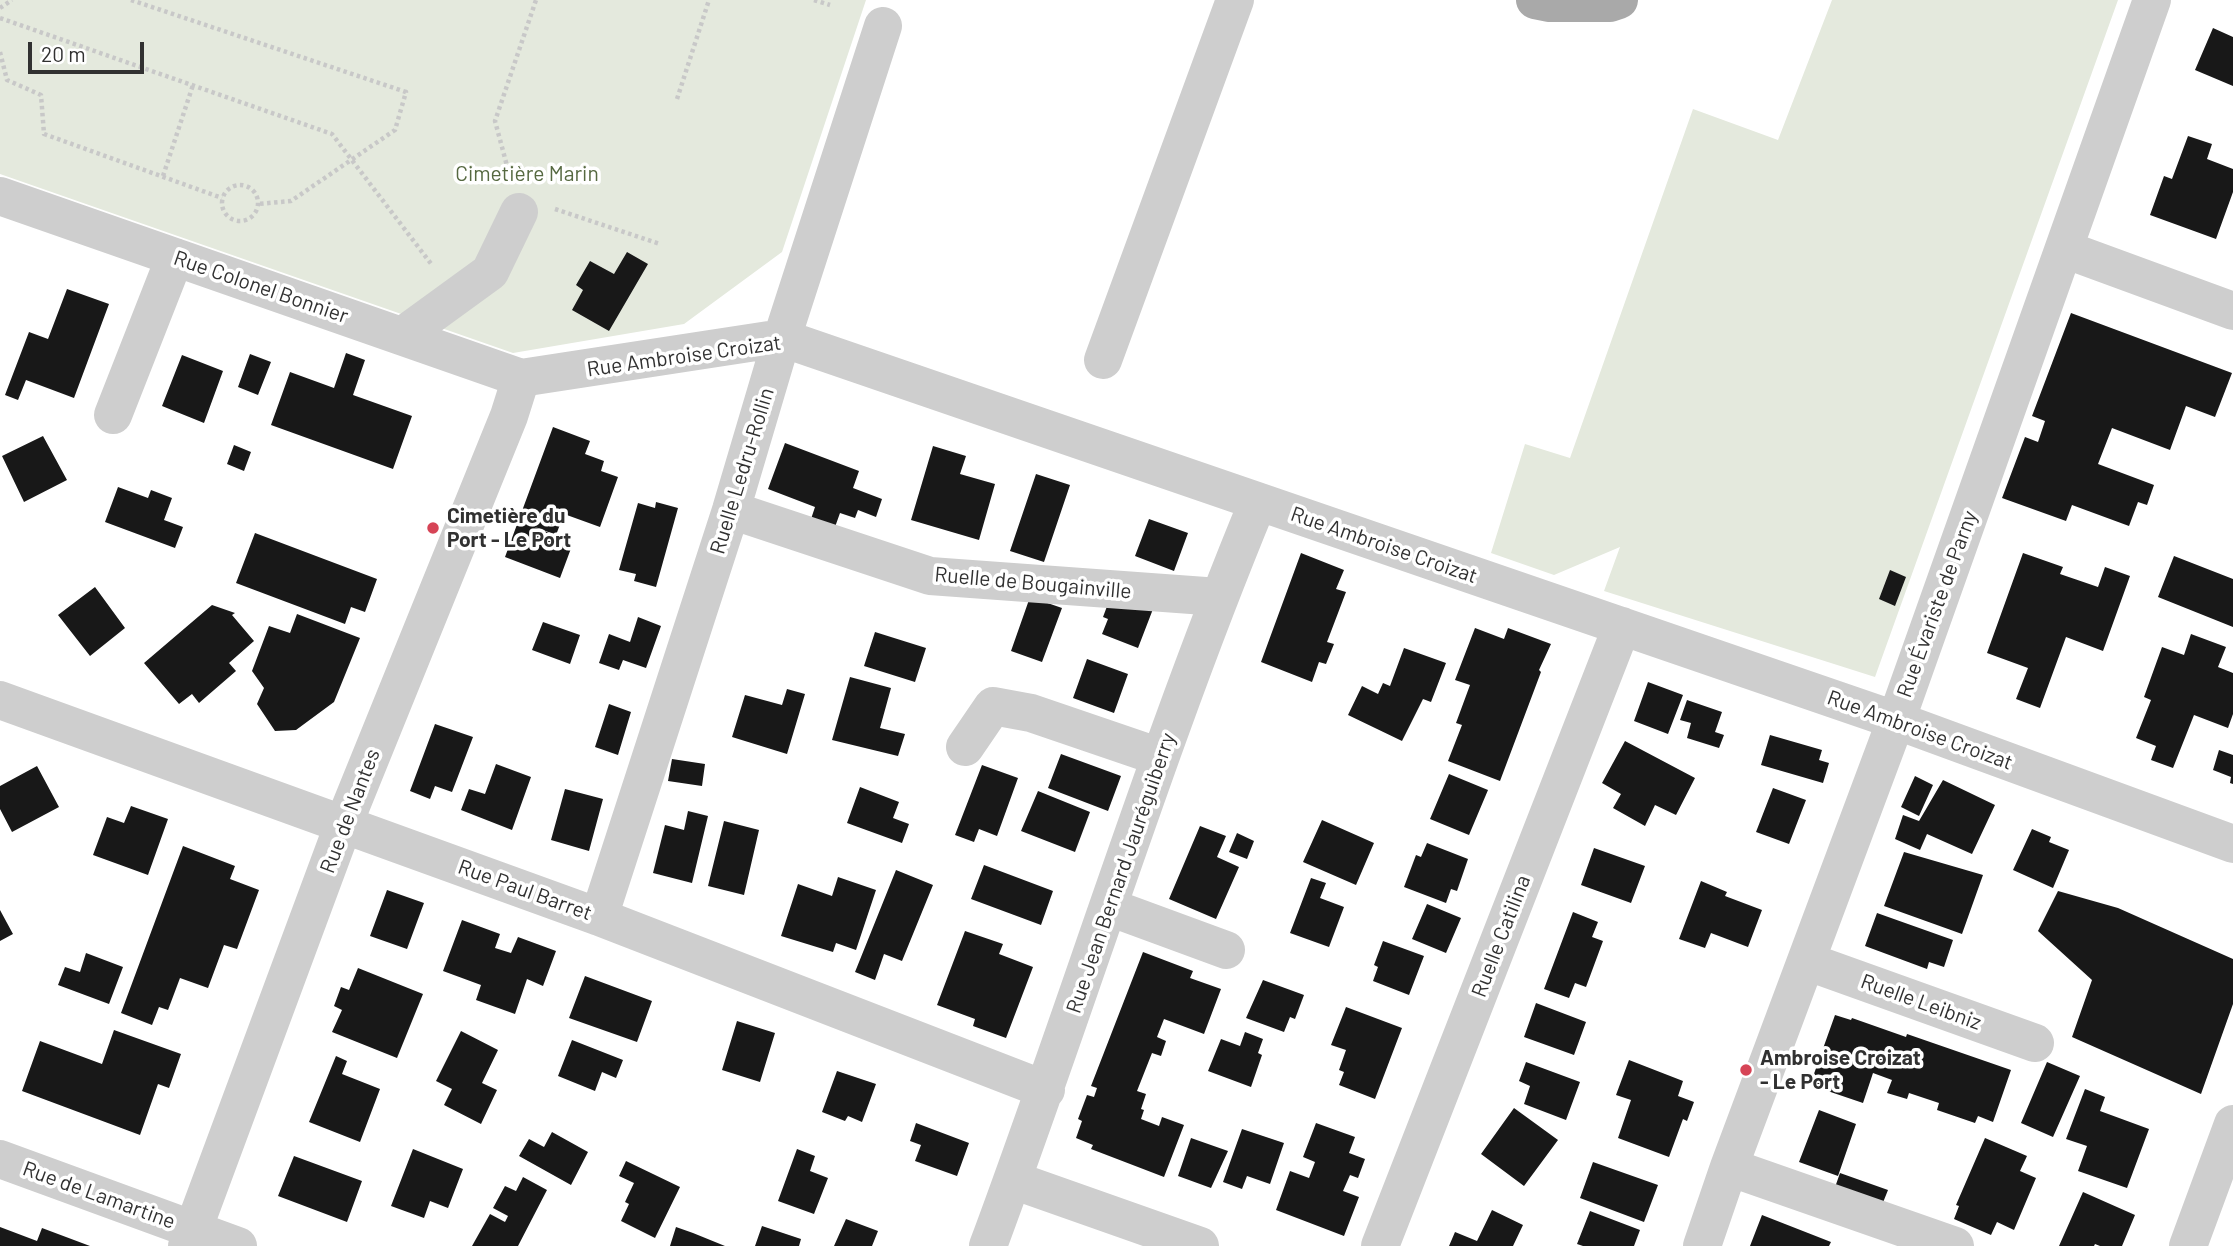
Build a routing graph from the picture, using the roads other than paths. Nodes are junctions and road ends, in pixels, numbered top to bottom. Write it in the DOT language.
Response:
graph roads {
  1 [pos="1235,0"];
  2 [pos="1535,0"];
  3 [pos="1619,0"];
  4 [pos="2152,0"];
  5 [pos="883,26"];
  6 [pos="0,196"];
  7 [pos="536,211"];
  8 [pos="2064,249"];
  9 [pos="175,257"];
  10 [pos="2233,311"];
  11 [pos="402,337"];
  12 [pos="782,338"];
  13 [pos="1103,360"];
  14 [pos="521,378"];
  15 [pos="113,415"];
  16 [pos="1258,502"];
  17 [pos="731,510"];
  18 [pos="1219,597"];
  19 [pos="1622,626"];
  20 [pos="0,700"];
  21 [pos="1895,720"];
  22 [pos="965,747"];
  23 [pos="1160,757"];
  24 [pos="344,823"];
  25 [pos="2233,844"];
  26 [pos="1109,907"];
  27 [pos="599,917"];
  28 [pos="1226,950"];
  29 [pos="1806,961"];
  30 [pos="2035,1043"];
  31 [pos="1046,1090"];
  32 [pos="2233,1124"];
  33 [pos="0,1159"];
  34 [pos="1729,1167"];
  35 [pos="1013,1180"];
  36 [pos="190,1238"];
  37 [pos="238,1246"];
  38 [pos="988,1246"];
  39 [pos="1200,1246"];
  40 [pos="1380,1246"];
  41 [pos="1702,1246"];
  42 [pos="1955,1246"];
  43 [pos="2188,1246"];
  1 -- 13 [label="street"];
  2 -- 3 [label="main road"];
  4 -- 8 [label="street, Rue Évariste de Parny"];
  5 -- 12 [label="street, Ruelle Ledru-Rollin"];
  6 -- 9 [label="street, Rue Colonel Bonnier"];
  7 -- 11 [label="street"];
  8 -- 10 [label="street"];
  8 -- 21 [label="street, Rue Évariste de Parny"];
  9 -- 11 [label="street, Rue Colonel Bonnier"];
  9 -- 15 [label="street"];
  11 -- 14 [label="street, Rue Colonel Bonnier"];
  12 -- 14 [label="street, Rue Ambroise Croizat"];
  12 -- 16 [label="street, Rue Ambroise Croizat"];
  12 -- 17 [label="street, Ruelle Ledru-Rollin"];
  14 -- 24 [label="street, Rue de Nantes"];
  16 -- 18 [label="street, Rue Jean Bernard Jauréguiberry"];
  16 -- 19 [label="street, Rue Ambroise Croizat"];
  17 -- 18 [label="street, Ruelle de Bougainville"];
  17 -- 27 [label="street, Ruelle Ledru-Rollin"];
  18 -- 23 [label="street, Rue Jean Bernard Jauréguiberry"];
  19 -- 21 [label="street, Rue Ambroise Croizat"];
  19 -- 40 [label="street, Ruelle Catilina"];
  20 -- 24 [label="street, Rue Paul Barret"];
  21 -- 25 [label="street, Rue Ambroise Croizat"];
  21 -- 29 [label="street, Rue Évariste de Parny"];
  22 -- 23 [label="street"];
  23 -- 26 [label="street, Rue Jean Bernard Jauréguiberry"];
  24 -- 27 [label="street, Rue Paul Barret"];
  24 -- 36 [label="street, Rue de Nantes"];
  26 -- 28 [label="street"];
  26 -- 31 [label="street, Rue Jean Bernard Jauréguiberry"];
  27 -- 31 [label="street, Rue Paul Barret"];
  29 -- 30 [label="street, Ruelle Leibniz"];
  29 -- 34 [label="street, Rue Évariste de Parny"];
  31 -- 35 [label="street, Rue Jean Bernard Jauréguiberry"];
  32 -- 43 [label="street"];
  33 -- 36 [label="street, Rue de Lamartine"];
  34 -- 41 [label="street, Rue Évariste de Parny"];
  34 -- 42 [label="street"];
  35 -- 38 [label="street, Rue Jean Bernard Jauréguiberry"];
  35 -- 39 [label="street"];
  36 -- 37 [label="street, Rue de Lamartine"];
}
